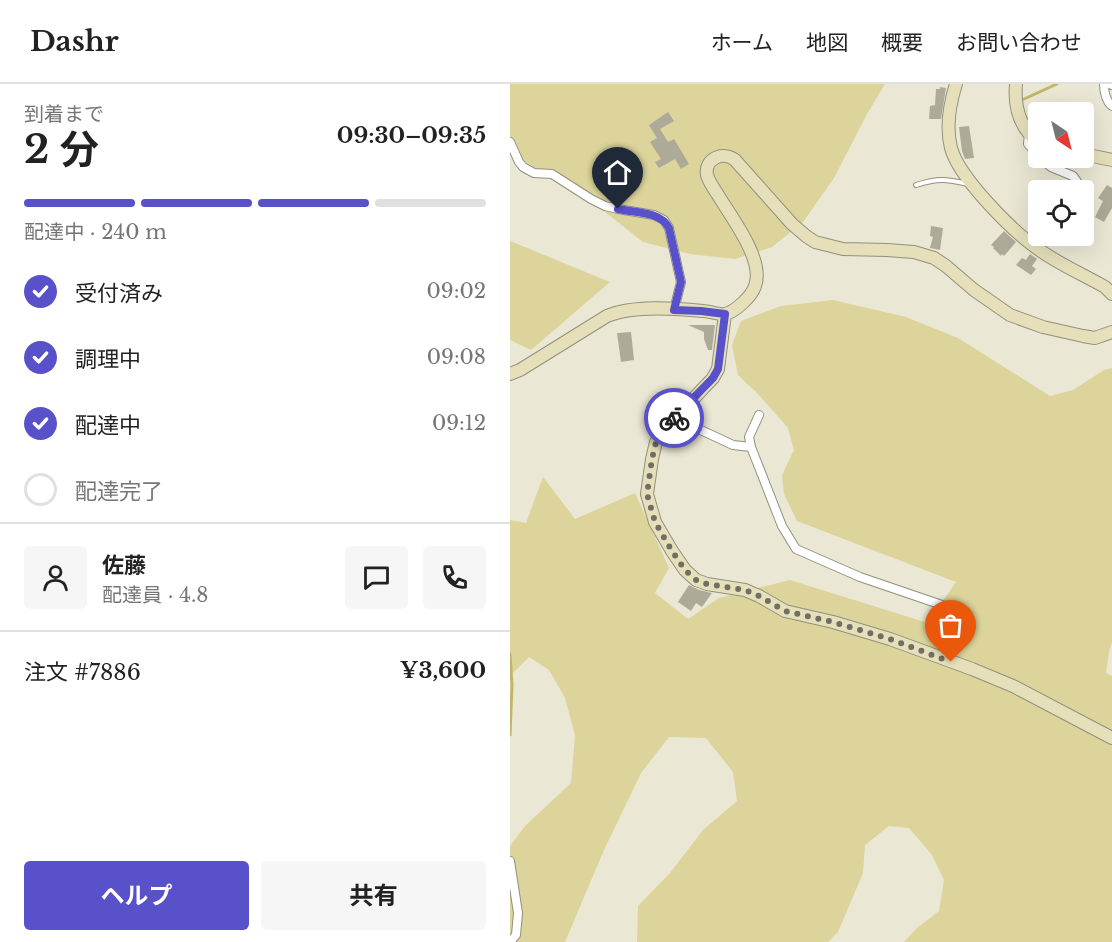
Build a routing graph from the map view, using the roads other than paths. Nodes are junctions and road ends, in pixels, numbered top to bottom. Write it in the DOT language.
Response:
graph roads {
  1 [pos="956,84"];
  2 [pos="1016,84"];
  3 [pos="1104,84"];
  4 [pos="1112,105"];
  5 [pos="1028,132"];
  6 [pos="510,142"];
  7 [pos="1094,156"];
  8 [pos="1112,160"];
  9 [pos="1053,168"];
  10 [pos="1076,180"];
  11 [pos="973,184"];
  12 [pos="916,185"];
  13 [pos="1112,294"];
  14 [pos="674,310"];
  15 [pos="725,314"];
  16 [pos="1112,332"];
  17 [pos="510,374"];
  18 [pos="759,415"];
  19 [pos="675,418"];
  20 [pos="751,447"];
  21 [pos="942,605"];
  22 [pos="1112,738"];
  23 [pos="510,861"];
  24 [pos="510,942"];
  1 -- 11 [label="street"];
  2 -- 5 [label="street"];
  3 -- 4 [label="street"];
  6 -- 14 [label="street"];
  7 -- 8 [label="street"];
  9 -- 10 [label="street"];
  11 -- 12 [label="lane"];
  11 -- 13 [label="street"];
  14 -- 15 [label="street"];
  14 -- 17 [label="street"];
  15 -- 16 [label="street"];
  15 -- 19 [label="street"];
  18 -- 20 [label="street"];
  19 -- 20 [label="street"];
  19 -- 22 [label="street"];
  20 -- 21 [label="street"];
  23 -- 24 [label="street"];
}
